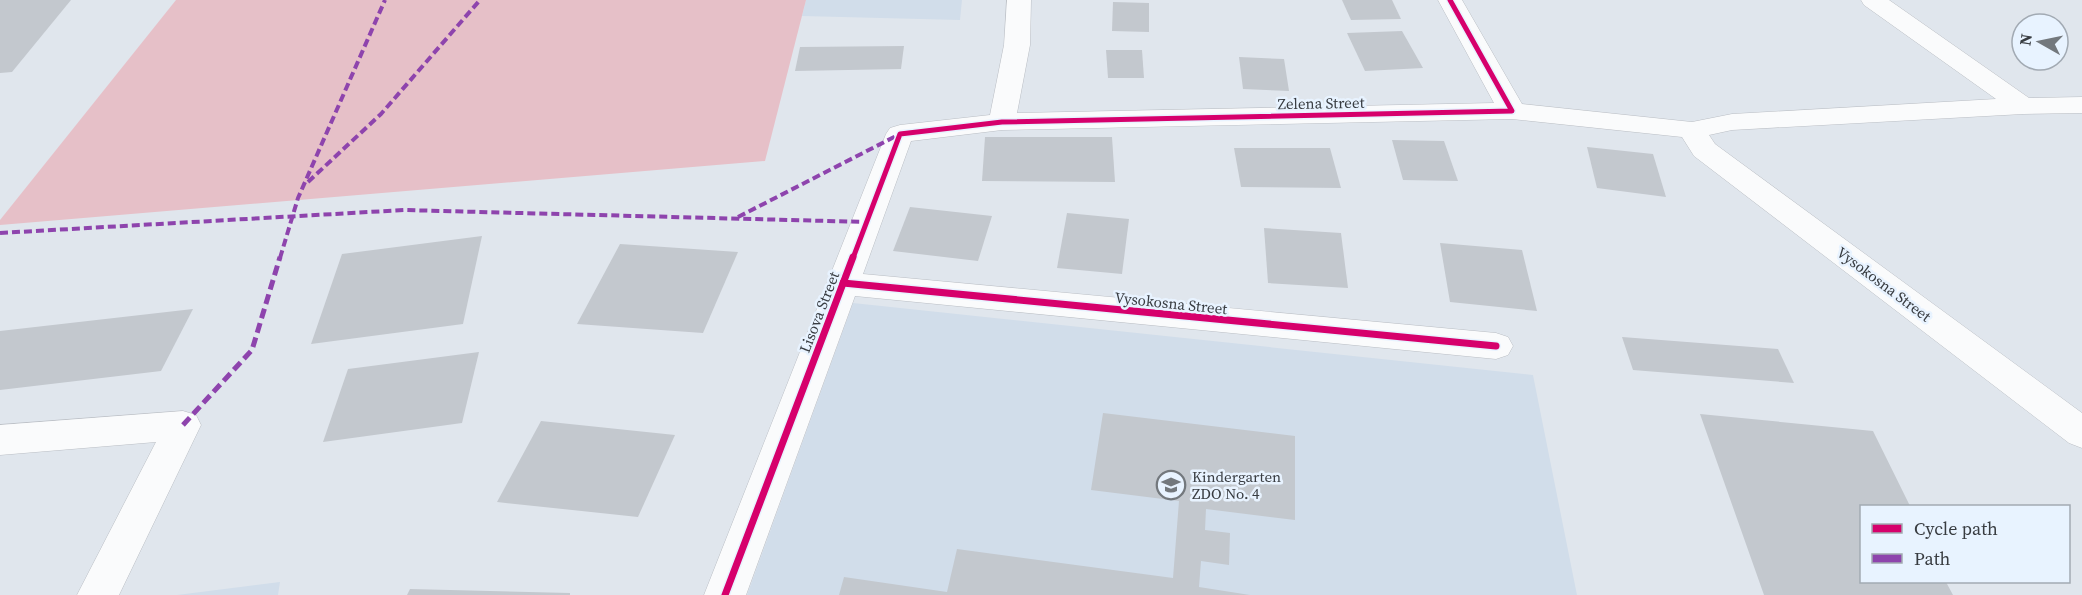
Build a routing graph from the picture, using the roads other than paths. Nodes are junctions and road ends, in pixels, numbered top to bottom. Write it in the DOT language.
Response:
graph roads {
  1 [pos="1019,0"];
  2 [pos="1450,0"];
  3 [pos="1873,0"];
  4 [pos="2082,105"];
  5 [pos="2023,106"];
  6 [pos="1512,111"];
  7 [pos="1002,122"];
  8 [pos="1692,130"];
  9 [pos="843,283"];
  10 [pos="1496,346"];
  11 [pos="2082,433"];
  12 [pos="0,440"];
  13 [pos="98,595"];
  14 [pos="725,595"];
  1 -- 7 [label="street"];
  2 -- 6 [label="street"];
  3 -- 5 [label="street"];
  4 -- 5 [label="street"];
  5 -- 8 [label="street"];
  6 -- 7 [label="street, Zelena Street"];
  6 -- 8 [label="street"];
  7 -- 9 [label="street, Lisova Street"];
  8 -- 11 [label="street, Vysokosna Street"];
  9 -- 10 [label="street, Vysokosna Street"];
  9 -- 14 [label="street, Lisova Street"];
  12 -- 13 [label="street"];
}
